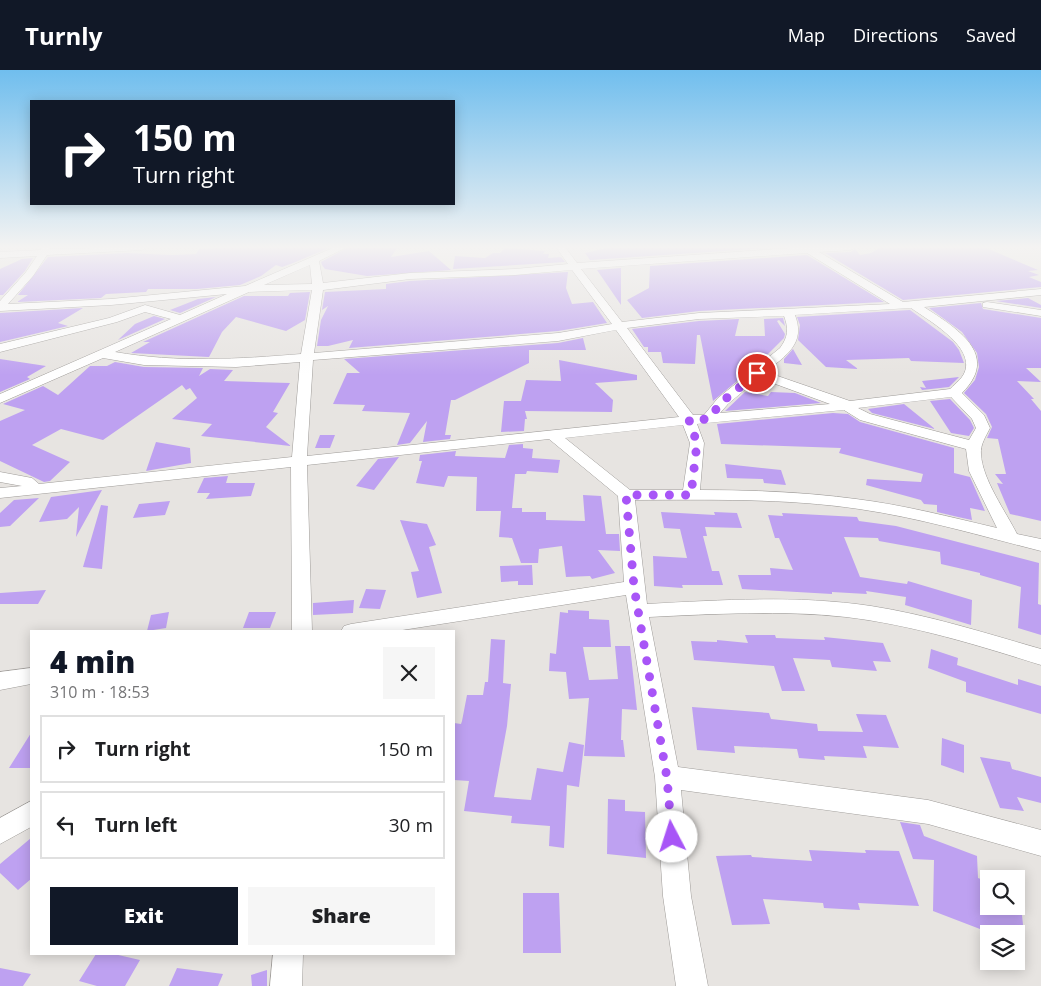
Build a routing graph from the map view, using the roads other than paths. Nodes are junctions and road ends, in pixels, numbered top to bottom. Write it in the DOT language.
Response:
graph roads {
  1 [pos="16,290"];
  2 [pos="239,290"];
  3 [pos="246,290"];
  4 [pos="318,290"];
  5 [pos="593,290"];
  6 [pos="881,290"];
  7 [pos="1041,292"];
  8 [pos="159,296"];
  9 [pos="111,302"];
  10 [pos="962,302"];
  11 [pos="907,305"];
  12 [pos="0,308"];
  13 [pos="145,308"];
  14 [pos="789,313"];
  15 [pos="1041,313"];
  16 [pos="183,319"];
  17 [pos="619,326"];
  18 [pos="0,348"];
  19 [pos="103,354"];
  20 [pos="307,358"];
  21 [pos="757,373"];
  22 [pos="954,393"];
  23 [pos="0,400"];
  24 [pos="847,405"];
  25 [pos="708,419"];
  26 [pos="689,420"];
  27 [pos="551,434"];
  28 [pos="974,446"];
  29 [pos="299,460"];
  30 [pos="0,477"];
  31 [pos="35,489"];
  32 [pos="0,493"];
  33 [pos="626,495"];
  34 [pos="691,495"];
  35 [pos="1011,538"];
  36 [pos="1041,545"];
  37 [pos="634,587"];
  38 [pos="638,611"];
  39 [pos="302,630"];
  40 [pos="357,630"];
  41 [pos="1041,657"];
  42 [pos="30,676"];
  43 [pos="0,681"];
  44 [pos="667,778"];
  45 [pos="30,813"];
  46 [pos="0,832"];
  47 [pos="1041,843"];
  48 [pos="288,955"];
  49 [pos="286,986"];
  50 [pos="692,986"];
  1 -- 12 [label="street"];
  2 -- 8 [label="street"];
  3 -- 16 [label="street"];
  4 -- 20 [label="street"];
  5 -- 17 [label="street"];
  6 -- 11 [label="street"];
  7 -- 10 [label="street"];
  8 -- 9 [label="street"];
  8 -- 13 [label="street"];
  9 -- 12 [label="street"];
  9 -- 13 [label="street"];
  10 -- 11 [label="street"];
  10 -- 15 [label="street"];
  11 -- 14 [label="street"];
  11 -- 22 [label="street"];
  13 -- 16 [label="street"];
  13 -- 18 [label="street"];
  14 -- 17 [label="street"];
  14 -- 21 [label="street"];
  16 -- 19 [label="street"];
  17 -- 20 [label="street"];
  17 -- 26 [label="street"];
  19 -- 20 [label="street"];
  19 -- 23 [label="street"];
  20 -- 29 [label="street"];
  21 -- 24 [label="street"];
  21 -- 25 [label="street"];
  22 -- 24 [label="street"];
  22 -- 28 [label="street"];
  24 -- 25 [label="street"];
  24 -- 28 [label="street"];
  25 -- 26 [label="street"];
  26 -- 27 [label="street"];
  26 -- 34 [label="street"];
  27 -- 29 [label="street"];
  27 -- 33 [label="street"];
  28 -- 35 [label="street"];
  29 -- 31 [label="street"];
  29 -- 39 [label="street"];
  30 -- 31 [label="street"];
  31 -- 32 [label="street"];
  33 -- 34 [label="street"];
  33 -- 37 [label="street"];
  34 -- 35 [label="street"];
  35 -- 36 [label="street"];
  37 -- 38 [label="street"];
  37 -- 40 [label="street"];
  38 -- 41 [label="street"];
  38 -- 44 [label="street"];
  42 -- 43 [label="street"];
  44 -- 47 [label="street"];
  44 -- 50 [label="street"];
  45 -- 46 [label="street"];
  48 -- 49 [label="street"];
}
